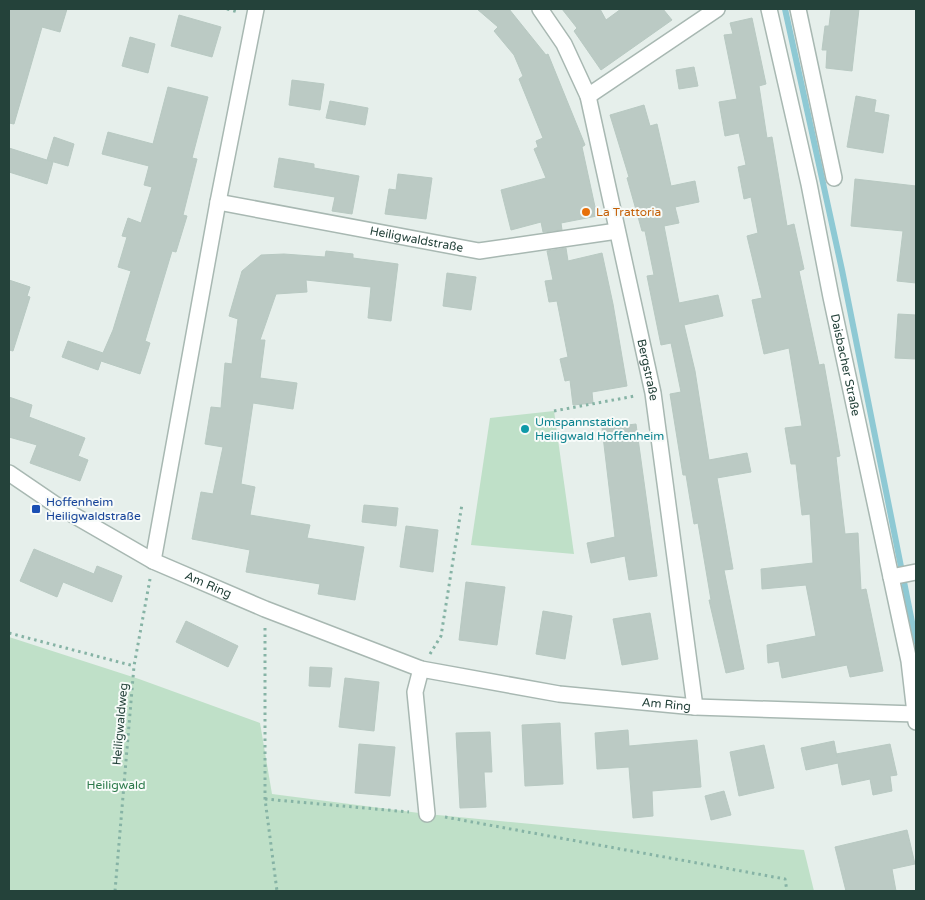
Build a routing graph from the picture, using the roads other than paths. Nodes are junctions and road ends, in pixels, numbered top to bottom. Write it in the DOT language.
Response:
graph roads {
  1 [pos="256,9"];
  2 [pos="540,9"];
  3 [pos="717,9"];
  4 [pos="769,9"];
  5 [pos="798,9"];
  6 [pos="588,96"];
  7 [pos="834,178"];
  8 [pos="218,202"];
  9 [pos="617,231"];
  10 [pos="9,473"];
  11 [pos="153,561"];
  12 [pos="904,575"];
  13 [pos="421,670"];
  14 [pos="695,707"];
  15 [pos="916,716"];
  16 [pos="427,814"];
  1 -- 8 [label="street"];
  2 -- 6 [label="street, Bergstraße"];
  3 -- 6 [label="street"];
  4 -- 12 [label="street, Daisbacher Straße"];
  5 -- 7 [label="street"];
  6 -- 9 [label="street, Bergstraße"];
  8 -- 9 [label="street, Heiligwaldstraße"];
  8 -- 11 [label="street"];
  9 -- 14 [label="street, Bergstraße"];
  10 -- 11 [label="street, Am Ring"];
  11 -- 13 [label="street, Am Ring"];
  12 -- 15 [label="street, Daisbacher Straße"];
  13 -- 14 [label="street, Am Ring"];
  13 -- 16 [label="street"];
  14 -- 15 [label="street, Am Ring"];
}
